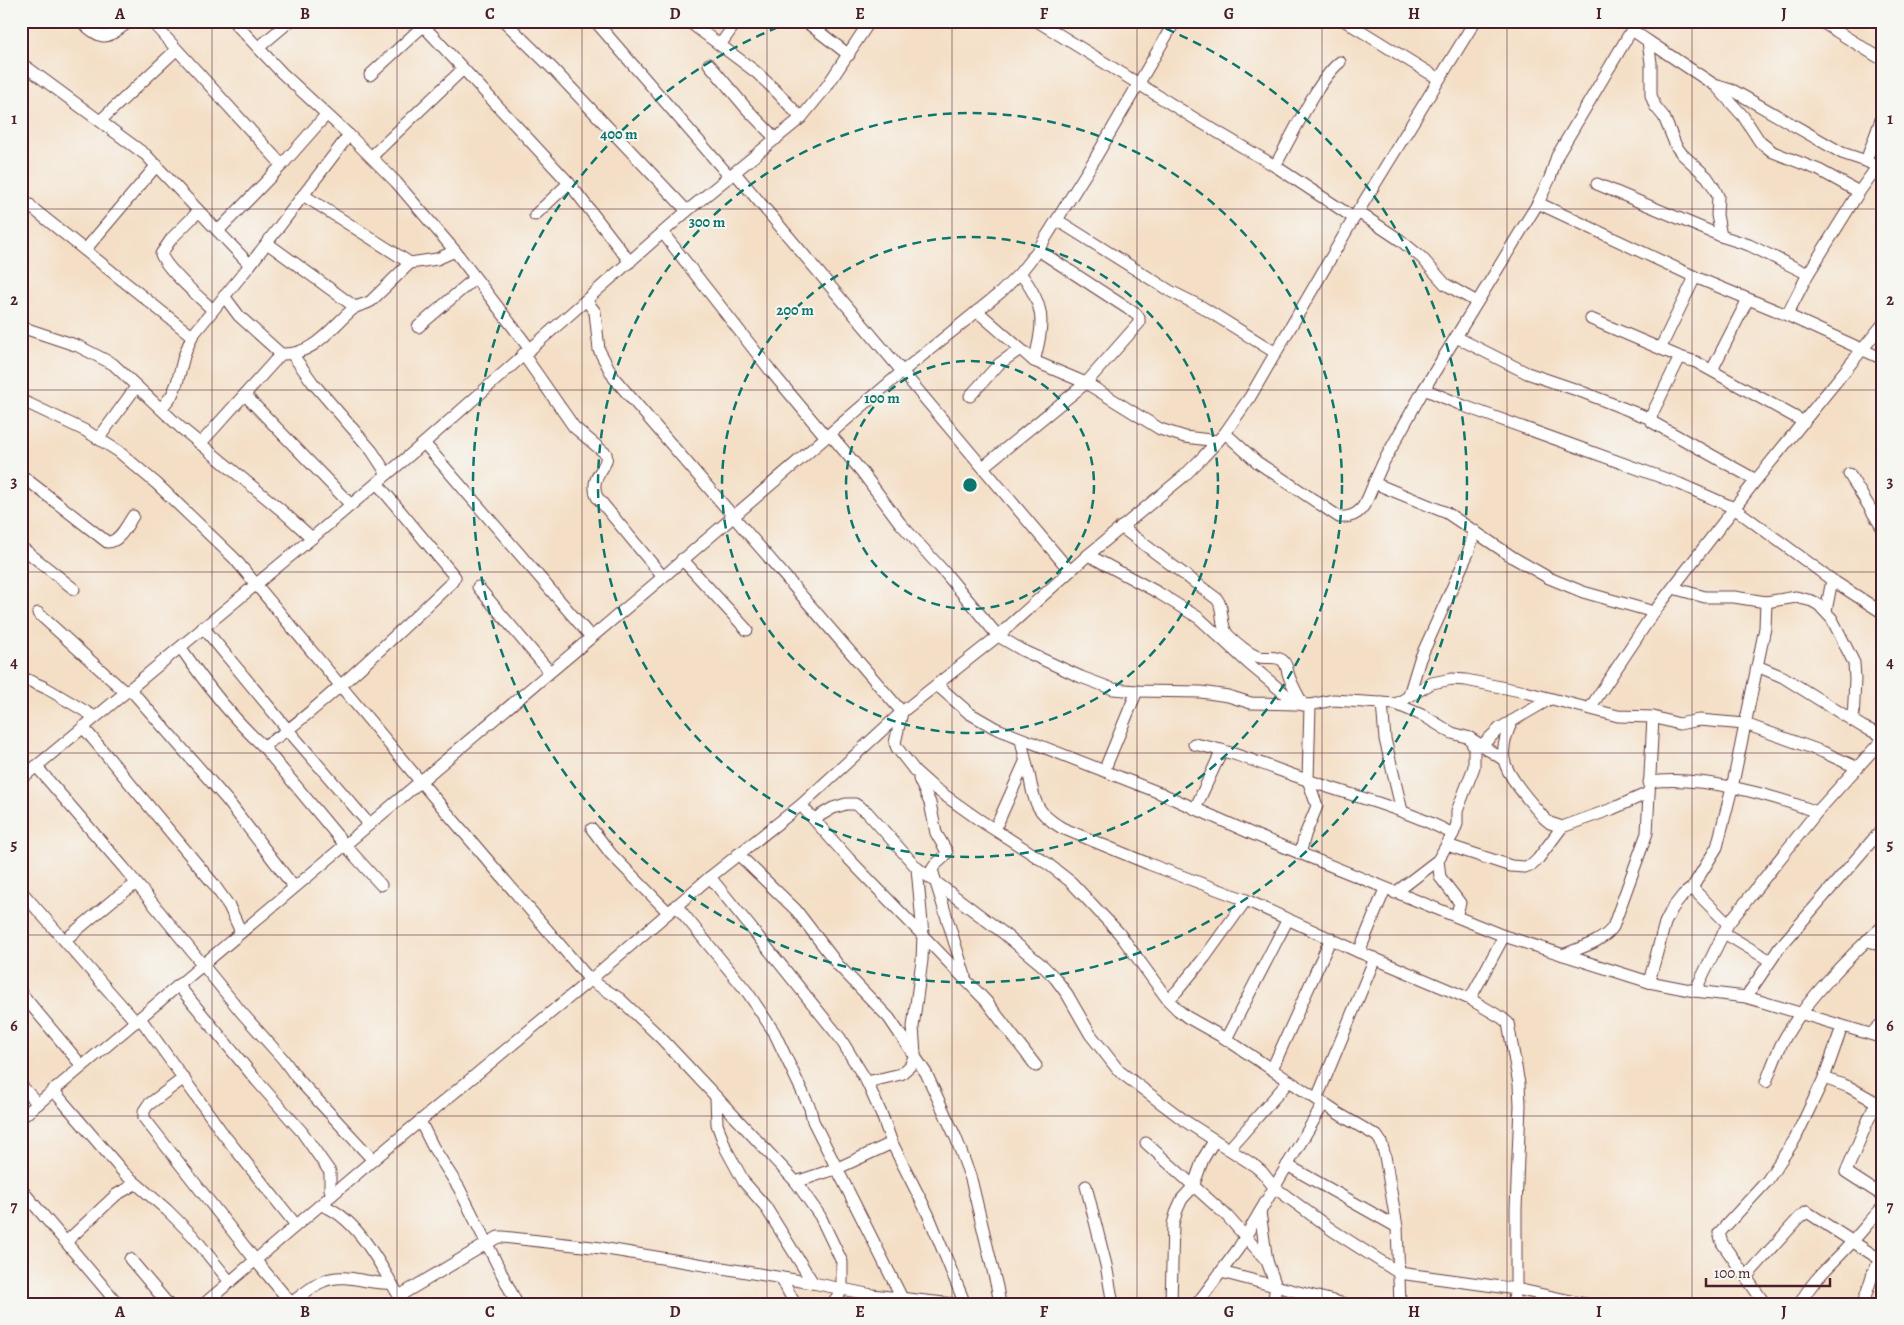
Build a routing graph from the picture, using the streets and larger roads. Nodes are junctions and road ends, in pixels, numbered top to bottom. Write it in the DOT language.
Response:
graph roads {
  1 [pos="80,21"];
  2 [pos="130,21"];
  3 [pos="151,21"];
  4 [pos="233,21"];
  5 [pos="290,21"];
  6 [pos="504,21"];
  7 [pos="595,21"];
  8 [pos="688,21"];
  9 [pos="737,21"];
  10 [pos="805,21"];
  11 [pos="870,21"];
  12 [pos="1037,21"];
  13 [pos="1175,21"];
  14 [pos="1345,21"];
  15 [pos="1475,21"];
  16 [pos="1820,21"];
  17 [pos="421,24"];
  18 [pos="1635,26"];
  19 [pos="1648,41"];
  20 [pos="720,44"];
  21 [pos="258,48"];
  22 [pos="176,50"];
  23 [pos="849,55"];
  24 [pos="1883,60"];
  25 [pos="1340,62"];
  26 [pos="21,63"];
  27 [pos="709,64"];
  28 [pos="463,69"];
  29 [pos="370,75"];
  30 [pos="1439,79"];
  31 [pos="1138,84"];
  32 [pos="1716,86"];
  33 [pos="1883,114"];
  34 [pos="326,115"];
  35 [pos="800,118"];
  36 [pos="101,120"];
  37 [pos="349,135"];
  38 [pos="776,139"];
  39 [pos="371,157"];
  40 [pos="1866,162"];
  41 [pos="157,165"];
  42 [pos="282,165"];
  43 [pos="1275,166"];
  44 [pos="1880,169"];
  45 [pos="732,175"];
  46 [pos="569,183"];
  47 [pos="1597,184"];
  48 [pos="1859,192"];
  49 [pos="303,195"];
  50 [pos="26,202"];
  51 [pos="1538,203"];
  52 [pos="687,210"];
  53 [pos="198,212"];
  54 [pos="535,215"];
  55 [pos="1356,215"];
  56 [pos="21,217"];
  57 [pos="1057,220"];
  58 [pos="218,231"];
  59 [pos="663,233"];
  60 [pos="1720,236"];
  61 [pos="267,243"];
  62 [pos="85,250"];
  63 [pos="1038,250"];
  64 [pos="455,251"];
  65 [pos="630,262"];
  66 [pos="410,263"];
  67 [pos="250,265"];
  68 [pos="1020,273"];
  69 [pos="1808,274"];
  70 [pos="1695,277"];
  71 [pos="475,278"];
  72 [pos="224,296"];
  73 [pos="1748,299"];
  74 [pos="586,300"];
  75 [pos="1477,302"];
  76 [pos="354,307"];
  77 [pos="213,310"];
  78 [pos="977,311"];
  79 [pos="1787,315"];
  80 [pos="1591,319"];
  81 [pos="1883,324"];
  82 [pos="21,327"];
  83 [pos="418,327"];
  84 [pos="192,336"];
  85 [pos="1456,337"];
  86 [pos="1661,347"];
  87 [pos="1020,350"];
  88 [pos="1863,350"];
  89 [pos="526,351"];
  90 [pos="1276,353"];
  91 [pos="287,354"];
  92 [pos="1680,356"];
  93 [pos="1883,359"];
  94 [pos="1034,361"];
  95 [pos="1712,370"];
  96 [pos="903,371"];
  97 [pos="1086,383"];
  98 [pos="136,386"];
  99 [pos="1424,390"];
  100 [pos="245,395"];
  101 [pos="970,396"];
  102 [pos="21,400"];
  103 [pos="161,409"];
  104 [pos="1651,420"];
  105 [pos="1804,422"];
  106 [pos="828,436"];
  107 [pos="1222,437"];
  108 [pos="99,438"];
  109 [pos="424,443"];
  110 [pos="200,444"];
  111 [pos="983,467"];
  112 [pos="387,474"];
  113 [pos="1849,474"];
  114 [pos="21,475"];
  115 [pos="1756,480"];
  116 [pos="377,483"];
  117 [pos="1374,483"];
  118 [pos="351,505"];
  119 [pos="1734,508"];
  120 [pos="133,516"];
  121 [pos="733,516"];
  122 [pos="1121,528"];
  123 [pos="1883,529"];
  124 [pos="1475,531"];
  125 [pos="312,538"];
  126 [pos="21,547"];
  127 [pos="1088,555"];
  128 [pos="682,559"];
  129 [pos="1070,571"];
  130 [pos="663,577"];
  131 [pos="1832,580"];
  132 [pos="257,583"];
  133 [pos="478,587"];
  134 [pos="1673,588"];
  135 [pos="74,589"];
  136 [pos="1766,602"];
  137 [pos="1826,611"];
  138 [pos="1654,612"];
  139 [pos="38,613"];
  140 [pos="1883,613"];
  141 [pos="203,628"];
  142 [pos="747,630"];
  143 [pos="998,636"];
  144 [pos="591,637"];
  145 [pos="181,648"];
  146 [pos="1757,666"];
  147 [pos="549,671"];
  148 [pos="21,677"];
  149 [pos="937,685"];
  150 [pos="340,686"];
  151 [pos="128,690"];
  152 [pos="1137,692"];
  153 [pos="1409,695"];
  154 [pos="1550,699"];
  155 [pos="1382,703"];
  156 [pos="1396,704"];
  157 [pos="1303,705"];
  158 [pos="1590,708"];
  159 [pos="902,712"];
  160 [pos="95,716"];
  161 [pos="1653,717"];
  162 [pos="1512,721"];
  163 [pos="1853,721"];
  164 [pos="1745,724"];
  165 [pos="83,727"];
  166 [pos="288,730"];
  167 [pos="1470,738"];
  168 [pos="1883,738"];
  169 [pos="1021,739"];
  170 [pos="1194,744"];
  171 [pos="262,745"];
  172 [pos="1481,746"];
  173 [pos="1222,750"];
  174 [pos="1504,760"];
  175 [pos="1025,762"];
  176 [pos="36,766"];
  177 [pos="1858,768"];
  178 [pos="914,771"];
  179 [pos="1104,771"];
  180 [pos="22,775"];
  181 [pos="1308,780"];
  182 [pos="420,781"];
  183 [pos="1649,788"];
  184 [pos="1732,788"];
  185 [pos="801,805"];
  186 [pos="1195,810"];
  187 [pos="1402,811"];
  188 [pos="1817,812"];
  189 [pos="814,819"];
  190 [pos="369,824"];
  191 [pos="1562,827"];
  192 [pos="1883,828"];
  193 [pos="592,829"];
  194 [pos="995,829"];
  195 [pos="1453,834"];
  196 [pos="345,845"];
  197 [pos="1447,845"];
  198 [pos="738,854"];
  199 [pos="1300,854"];
  200 [pos="1438,860"];
  201 [pos="917,868"];
  202 [pos="710,877"];
  203 [pos="934,881"];
  204 [pos="136,884"];
  205 [pos="381,885"];
  206 [pos="294,887"];
  207 [pos="1692,888"];
  208 [pos="21,891"];
  209 [pos="1390,891"];
  210 [pos="1246,900"];
  211 [pos="672,908"];
  212 [pos="1456,916"];
  213 [pos="1288,919"];
  214 [pos="1883,926"];
  215 [pos="1726,928"];
  216 [pos="241,932"];
  217 [pos="923,935"];
  218 [pos="1504,936"];
  219 [pos="1331,938"];
  220 [pos="65,940"];
  221 [pos="1867,940"];
  222 [pos="1883,947"];
  223 [pos="1359,952"];
  224 [pos="1563,955"];
  225 [pos="1375,958"];
  226 [pos="1769,960"];
  227 [pos="202,965"];
  228 [pos="590,980"];
  229 [pos="967,981"];
  230 [pos="1649,982"];
  231 [pos="178,985"];
  232 [pos="1695,991"];
  233 [pos="21,993"];
  234 [pos="1746,997"];
  235 [pos="1470,999"];
  236 [pos="1168,1000"];
  237 [pos="1802,1013"];
  238 [pos="138,1020"];
  239 [pos="1883,1022"];
  240 [pos="1842,1026"];
  241 [pos="1871,1034"];
  242 [pos="1883,1038"];
  243 [pos="1226,1039"];
  244 [pos="915,1056"];
  245 [pos="82,1066"];
  246 [pos="1036,1066"];
  247 [pos="1272,1069"];
  248 [pos="184,1078"];
  249 [pos="1824,1078"];
  250 [pos="1289,1080"];
  251 [pos="867,1082"];
  252 [pos="1766,1082"];
  253 [pos="21,1085"];
  254 [pos="53,1090"];
  255 [pos="716,1097"];
  256 [pos="1320,1100"];
  257 [pos="38,1104"];
  258 [pos="1879,1104"];
  259 [pos="21,1118"];
  260 [pos="420,1121"];
  261 [pos="1214,1140"];
  262 [pos="892,1143"];
  263 [pos="1146,1143"];
  264 [pos="1230,1148"];
  265 [pos="373,1160"];
  266 [pos="1287,1165"];
  267 [pos="838,1168"];
  268 [pos="796,1182"];
  269 [pos="135,1184"];
  270 [pos="1086,1186"];
  271 [pos="1193,1187"];
  272 [pos="1274,1187"];
  273 [pos="21,1189"];
  274 [pos="332,1195"];
  275 [pos="1883,1196"];
  276 [pos="320,1205"];
  277 [pos="1883,1207"];
  278 [pos="1260,1212"];
  279 [pos="296,1225"];
  280 [pos="1397,1228"];
  281 [pos="1245,1236"];
  282 [pos="66,1242"];
  283 [pos="1853,1242"];
  284 [pos="488,1244"];
  285 [pos="130,1259"];
  286 [pos="1882,1259"];
  287 [pos="256,1261"];
  288 [pos="1267,1261"];
  289 [pos="1221,1272"];
  290 [pos="1399,1273"];
  291 [pos="1746,1277"];
  292 [pos="782,1278"];
  293 [pos="230,1282"];
  294 [pos="391,1283"];
  295 [pos="813,1284"];
  296 [pos="1276,1286"];
  297 [pos="1516,1289"];
  298 [pos="842,1290"];
  299 [pos="902,1298"];
  300 [pos="875,1299"];
  301 [pos="402,1300"];
  302 [pos="291,1303"];
  303 [pos="516,1303"];
  304 [pos="118,1304"];
  305 [pos="168,1304"];
  306 [pos="204,1304"];
  307 [pos="795,1304"];
  308 [pos="832,1304"];
  309 [pos="953,1304"];
  310 [pos="966,1304"];
  311 [pos="1000,1304"];
  312 [pos="1113,1304"];
  313 [pos="1171,1304"];
  314 [pos="1197,1304"];
  315 [pos="1273,1304"];
  316 [pos="1344,1304"];
  317 [pos="1400,1304"];
  318 [pos="1513,1304"];
  319 [pos="1585,1304"];
  320 [pos="1765,1304"];
  321 [pos="1800,1304"];
  322 [pos="1863,1304"];
  1 -- 2 [label="street"];
  3 -- 22 [label="street"];
  4 -- 21 [label="street"];
  5 -- 21 [label="street"];
  6 -- 52 [label="street"];
  7 -- 45 [label="street"];
  8 -- 20 [label="street"];
  9 -- 20 [label="street"];
  10 -- 23 [label="street"];
  11 -- 23 [label="street"];
  12 -- 31 [label="street"];
  13 -- 31 [label="street"];
  14 -- 30 [label="street"];
  15 -- 30 [label="street"];
  16 -- 24 [label="street"];
  17 -- 28 [label="street"];
  17 -- 29 [label="street"];
  18 -- 19 [label="street"];
  18 -- 51 [label="street"];
  19 -- 32 [label="street"];
  19 -- 60 [label="street"];
  20 -- 35 [label="street"];
  21 -- 34 [label="street"];
  22 -- 36 [label="street"];
  22 -- 42 [label="street"];
  23 -- 35 [label="street"];
  25 -- 43 [label="street"];
  26 -- 36 [label="street"];
  27 -- 38 [label="street"];
  28 -- 39 [label="street"];
  28 -- 46 [label="street"];
  30 -- 55 [label="street"];
  31 -- 43 [label="street"];
  31 -- 57 [label="street"];
  32 -- 40 [label="street"];
  32 -- 48 [label="street"];
  33 -- 40 [label="street"];
  34 -- 37 [label="street"];
  34 -- 42 [label="street"];
  35 -- 38 [label="street"];
  36 -- 41 [label="street"];
  37 -- 39 [label="street"];
  37 -- 49 [label="street"];
  38 -- 45 [label="street"];
  39 -- 64 [label="street"];
  40 -- 44 [label="street"];
  41 -- 53 [label="street"];
  41 -- 62 [label="street"];
  42 -- 58 [label="street"];
  43 -- 55 [label="street"];
  44 -- 48 [label="street"];
  45 -- 52 [label="street"];
  45 -- 96 [label="street"];
  46 -- 54 [label="street"];
  46 -- 65 [label="street"];
  47 -- 60 [label="street"];
  48 -- 69 [label="street"];
  49 -- 61 [label="street"];
  49 -- 66 [label="street"];
  50 -- 56 [label="street"];
  50 -- 62 [label="street"];
  51 -- 70 [label="street"];
  51 -- 75 [label="street"];
  52 -- 59 [label="street"];
  53 -- 58 [label="street"];
  53 -- 77 [label="street"];
  55 -- 75 [label="street"];
  55 -- 90 [label="street"];
  57 -- 63 [label="street"];
  57 -- 90 [label="street"];
  58 -- 67 [label="street"];
  59 -- 65 [label="street"];
  59 -- 106 [label="street"];
  60 -- 69 [label="street"];
  61 -- 67 [label="street"];
  61 -- 76 [label="street"];
  62 -- 84 [label="street"];
  63 -- 68 [label="street"];
  63 -- 97 [label="street"];
  64 -- 66 [label="street"];
  64 -- 71 [label="street"];
  65 -- 74 [label="street"];
  66 -- 76 [label="street"];
  67 -- 72 [label="street"];
  68 -- 78 [label="street"];
  68 -- 94 [label="street"];
  69 -- 79 [label="street"];
  70 -- 73 [label="street"];
  70 -- 86 [label="street"];
  71 -- 83 [label="street"];
  71 -- 89 [label="street"];
  72 -- 77 [label="street"];
  72 -- 91 [label="street"];
  73 -- 79 [label="street"];
  73 -- 95 [label="street"];
  74 -- 89 [label="street"];
  74 -- 121 [label="street"];
  75 -- 85 [label="street"];
  76 -- 91 [label="street"];
  77 -- 84 [label="street"];
  78 -- 87 [label="street"];
  78 -- 96 [label="street"];
  79 -- 88 [label="street"];
  80 -- 86 [label="street"];
  81 -- 88 [label="street"];
  82 -- 98 [label="street"];
  84 -- 103 [label="street"];
  85 -- 99 [label="street"];
  85 -- 104 [label="street"];
  86 -- 92 [label="street"];
  87 -- 94 [label="street"];
  87 -- 101 [label="street"];
  88 -- 93 [label="street"];
  88 -- 105 [label="street"];
  89 -- 109 [label="street"];
  89 -- 130 [label="street"];
  90 -- 107 [label="street"];
  91 -- 100 [label="street"];
  91 -- 112 [label="street"];
  92 -- 95 [label="street"];
  92 -- 104 [label="street"];
  94 -- 97 [label="street"];
  95 -- 105 [label="street"];
  96 -- 106 [label="street"];
  96 -- 111 [label="street"];
  97 -- 107 [label="street"];
  97 -- 111 [label="street"];
  98 -- 103 [label="street"];
  98 -- 108 [label="street"];
  99 -- 117 [label="street"];
  99 -- 119 [label="street"];
  100 -- 110 [label="street"];
  100 -- 118 [label="street"];
  102 -- 108 [label="street"];
  103 -- 110 [label="street"];
  104 -- 115 [label="street"];
  105 -- 115 [label="street"];
  106 -- 121 [label="street"];
  106 -- 143 [label="street"];
  107 -- 117 [label="street"];
  107 -- 122 [label="street"];
  108 -- 132 [label="street"];
  109 -- 112 [label="street"];
  109 -- 144 [label="street"];
  110 -- 125 [label="street"];
  111 -- 129 [label="street"];
  112 -- 116 [label="street"];
  113 -- 123 [label="street"];
  114 -- 120 [label="street"];
  115 -- 119 [label="street"];
  116 -- 118 [label="street"];
  116 -- 150 [label="street"];
  117 -- 124 [label="street"];
  118 -- 125 [label="street"];
  119 -- 131 [label="street"];
  119 -- 134 [label="street"];
  121 -- 128 [label="street"];
  121 -- 159 [label="street"];
  122 -- 127 [label="street"];
  122 -- 157 [label="street"];
  124 -- 138 [label="street"];
  124 -- 153 [label="street"];
  125 -- 132 [label="street"];
  126 -- 135 [label="street"];
  127 -- 129 [label="street"];
  127 -- 157 [label="street"];
  128 -- 130 [label="street"];
  128 -- 142 [label="street"];
  129 -- 143 [label="street"];
  130 -- 144 [label="street"];
  131 -- 137 [label="street"];
  131 -- 140 [label="street"];
  132 -- 141 [label="street"];
  132 -- 150 [label="street"];
  133 -- 147 [label="street"];
  134 -- 136 [label="street"];
  134 -- 138 [label="street"];
  136 -- 137 [label="street"];
  136 -- 146 [label="street"];
  137 -- 163 [label="street"];
  138 -- 158 [label="street"];
  139 -- 151 [label="street"];
  141 -- 145 [label="street"];
  141 -- 166 [label="street"];
  143 -- 149 [label="street"];
  143 -- 152 [label="street"];
  144 -- 147 [label="street"];
  145 -- 151 [label="street"];
  145 -- 171 [label="street"];
  146 -- 163 [label="street"];
  146 -- 164 [label="street"];
  147 -- 182 [label="street"];
  148 -- 160 [label="street"];
  149 -- 159 [label="street"];
  149 -- 169 [label="street"];
  150 -- 166 [label="street"];
  150 -- 182 [label="street"];
  151 -- 160 [label="street"];
  151 -- 206 [label="street"];
  152 -- 157 [label="street"];
  152 -- 179 [label="street"];
  153 -- 154 [label="street"];
  153 -- 156 [label="street"];
  154 -- 158 [label="street"];
  154 -- 162 [label="street"];
  155 -- 156 [label="street"];
  155 -- 157 [label="street"];
  155 -- 187 [label="street"];
  156 -- 167 [label="street"];
  157 -- 181 [label="street"];
  158 -- 161 [label="street"];
  159 -- 178 [label="street"];
  159 -- 185 [label="street"];
  160 -- 165 [label="street"];
  161 -- 164 [label="street"];
  161 -- 183 [label="street"];
  162 -- 172 [label="street"];
  162 -- 174 [label="street"];
  163 -- 168 [label="street"];
  164 -- 177 [label="street"];
  164 -- 184 [label="street"];
  165 -- 176 [label="street"];
  165 -- 216 [label="street"];
  166 -- 171 [label="street"];
  166 -- 190 [label="street"];
  167 -- 172 [label="street"];
  167 -- 195 [label="street"];
  168 -- 177 [label="street"];
  169 -- 175 [label="street"];
  169 -- 179 [label="street"];
  170 -- 173 [label="street"];
  171 -- 196 [label="street"];
  172 -- 174 [label="street"];
  173 -- 181 [label="street"];
  173 -- 186 [label="street"];
  174 -- 191 [label="street"];
  175 -- 194 [label="street"];
  175 -- 210 [label="street"];
  176 -- 180 [label="street"];
  176 -- 204 [label="street"];
  177 -- 188 [label="street"];
  178 -- 194 [label="street"];
  178 -- 203 [label="street"];
  179 -- 186 [label="street"];
  181 -- 187 [label="street"];
  181 -- 199 [label="street"];
  182 -- 190 [label="street"];
  182 -- 228 [label="street"];
  183 -- 184 [label="street"];
  183 -- 191 [label="street"];
  183 -- 224 [label="street"];
  184 -- 188 [label="street"];
  184 -- 207 [label="street"];
  185 -- 189 [label="street"];
  185 -- 198 [label="street"];
  186 -- 199 [label="street"];
  187 -- 195 [label="street"];
  188 -- 215 [label="street"];
  189 -- 201 [label="street"];
  189 -- 217 [label="street"];
  190 -- 196 [label="street"];
  191 -- 197 [label="street"];
  192 -- 226 [label="street"];
  193 -- 211 [label="street"];
  194 -- 236 [label="street"];
  195 -- 197 [label="street"];
  196 -- 205 [label="street"];
  196 -- 206 [label="street"];
  197 -- 200 [label="street"];
  198 -- 202 [label="street"];
  198 -- 244 [label="street"];
  199 -- 209 [label="street"];
  200 -- 209 [label="street"];
  200 -- 212 [label="street"];
  201 -- 203 [label="street"];
  201 -- 217 [label="street"];
  202 -- 211 [label="street"];
  202 -- 251 [label="street"];
  203 -- 229 [label="street"];
  203 -- 261 [label="street"];
  204 -- 220 [label="street"];
  204 -- 227 [label="street"];
  206 -- 216 [label="street"];
  207 -- 215 [label="street"];
  207 -- 230 [label="street"];
  208 -- 220 [label="street"];
  209 -- 212 [label="street"];
  209 -- 223 [label="street"];
  210 -- 213 [label="street"];
  210 -- 236 [label="street"];
  211 -- 228 [label="street"];
  211 -- 267 [label="street"];
  212 -- 218 [label="street"];
  213 -- 219 [label="street"];
  213 -- 243 [label="street"];
  214 -- 221 [label="street"];
  215 -- 226 [label="street"];
  215 -- 232 [label="street"];
  216 -- 227 [label="street"];
  217 -- 229 [label="street"];
  217 -- 244 [label="street"];
  218 -- 224 [label="street"];
  218 -- 235 [label="street"];
  219 -- 223 [label="street"];
  219 -- 247 [label="street"];
  220 -- 238 [label="street"];
  221 -- 222 [label="street"];
  221 -- 237 [label="street"];
  223 -- 225 [label="street"];
  224 -- 230 [label="street"];
  225 -- 235 [label="street"];
  225 -- 256 [label="street"];
  226 -- 234 [label="street"];
  227 -- 231 [label="street"];
  227 -- 265 [label="street"];
  228 -- 255 [label="street"];
  228 -- 260 [label="street"];
  229 -- 246 [label="street"];
  230 -- 232 [label="street"];
  231 -- 238 [label="street"];
  231 -- 274 [label="street"];
  232 -- 234 [label="street"];
  233 -- 245 [label="street"];
  234 -- 237 [label="street"];
  235 -- 297 [label="street"];
  236 -- 243 [label="street"];
  237 -- 240 [label="street"];
  237 -- 252 [label="street"];
  238 -- 245 [label="street"];
  238 -- 248 [label="street"];
  239 -- 241 [label="street"];
  240 -- 241 [label="street"];
  240 -- 249 [label="street"];
  241 -- 242 [label="street"];
  243 -- 247 [label="street"];
  244 -- 251 [label="street"];
  244 -- 311 [label="street"];
  245 -- 254 [label="street"];
  247 -- 250 [label="street"];
  248 -- 279 [label="street"];
  248 -- 287 [label="street"];
  249 -- 258 [label="street"];
  249 -- 291 [label="street"];
  250 -- 256 [label="street"];
  250 -- 264 [label="street"];
  251 -- 262 [label="street"];
  253 -- 257 [label="street"];
  254 -- 257 [label="street"];
  254 -- 269 [label="street"];
  255 -- 268 [label="street"];
  255 -- 295 [label="street"];
  256 -- 266 [label="street"];
  256 -- 280 [label="street"];
  257 -- 259 [label="street"];
  258 -- 275 [label="street"];
  260 -- 265 [label="street"];
  260 -- 284 [label="street"];
  261 -- 264 [label="street"];
  261 -- 271 [label="street"];
  262 -- 267 [label="street"];
  262 -- 310 [label="street"];
  263 -- 271 [label="street"];
  264 -- 272 [label="street"];
  265 -- 274 [label="street"];
  266 -- 272 [label="street"];
  266 -- 280 [label="street"];
  267 -- 268 [label="street"];
  267 -- 299 [label="street"];
  268 -- 298 [label="street"];
  269 -- 282 [label="street"];
  269 -- 293 [label="street"];
  270 -- 312 [label="street"];
  271 -- 281 [label="street"];
  271 -- 313 [label="street"];
  272 -- 278 [label="street"];
  272 -- 290 [label="street"];
  273 -- 282 [label="street"];
  274 -- 276 [label="street"];
  276 -- 279 [label="street"];
  276 -- 294 [label="street"];
  277 -- 283 [label="street"];
  278 -- 281 [label="street"];
  278 -- 288 [label="street"];
  279 -- 287 [label="street"];
  280 -- 290 [label="street"];
  281 -- 288 [label="street"];
  281 -- 289 [label="street"];
  282 -- 304 [label="street"];
  283 -- 286 [label="street"];
  283 -- 291 [label="street"];
  283 -- 321 [label="street"];
  284 -- 292 [label="street"];
  284 -- 301 [label="street"];
  284 -- 303 [label="street"];
  285 -- 305 [label="street"];
  286 -- 322 [label="street"];
  287 -- 293 [label="street"];
  287 -- 302 [label="street"];
  288 -- 296 [label="street"];
  289 -- 296 [label="street"];
  289 -- 314 [label="street"];
  290 -- 297 [label="street"];
  290 -- 317 [label="street"];
  291 -- 320 [label="street"];
  292 -- 295 [label="street"];
  292 -- 307 [label="street"];
  293 -- 306 [label="street"];
  294 -- 301 [label="street"];
  294 -- 302 [label="street"];
  295 -- 298 [label="street"];
  296 -- 315 [label="street"];
  296 -- 316 [label="street"];
  297 -- 318 [label="street"];
  297 -- 319 [label="street"];
  298 -- 300 [label="street"];
  298 -- 308 [label="street"];
  299 -- 300 [label="street"];
  299 -- 309 [label="street"];
}
